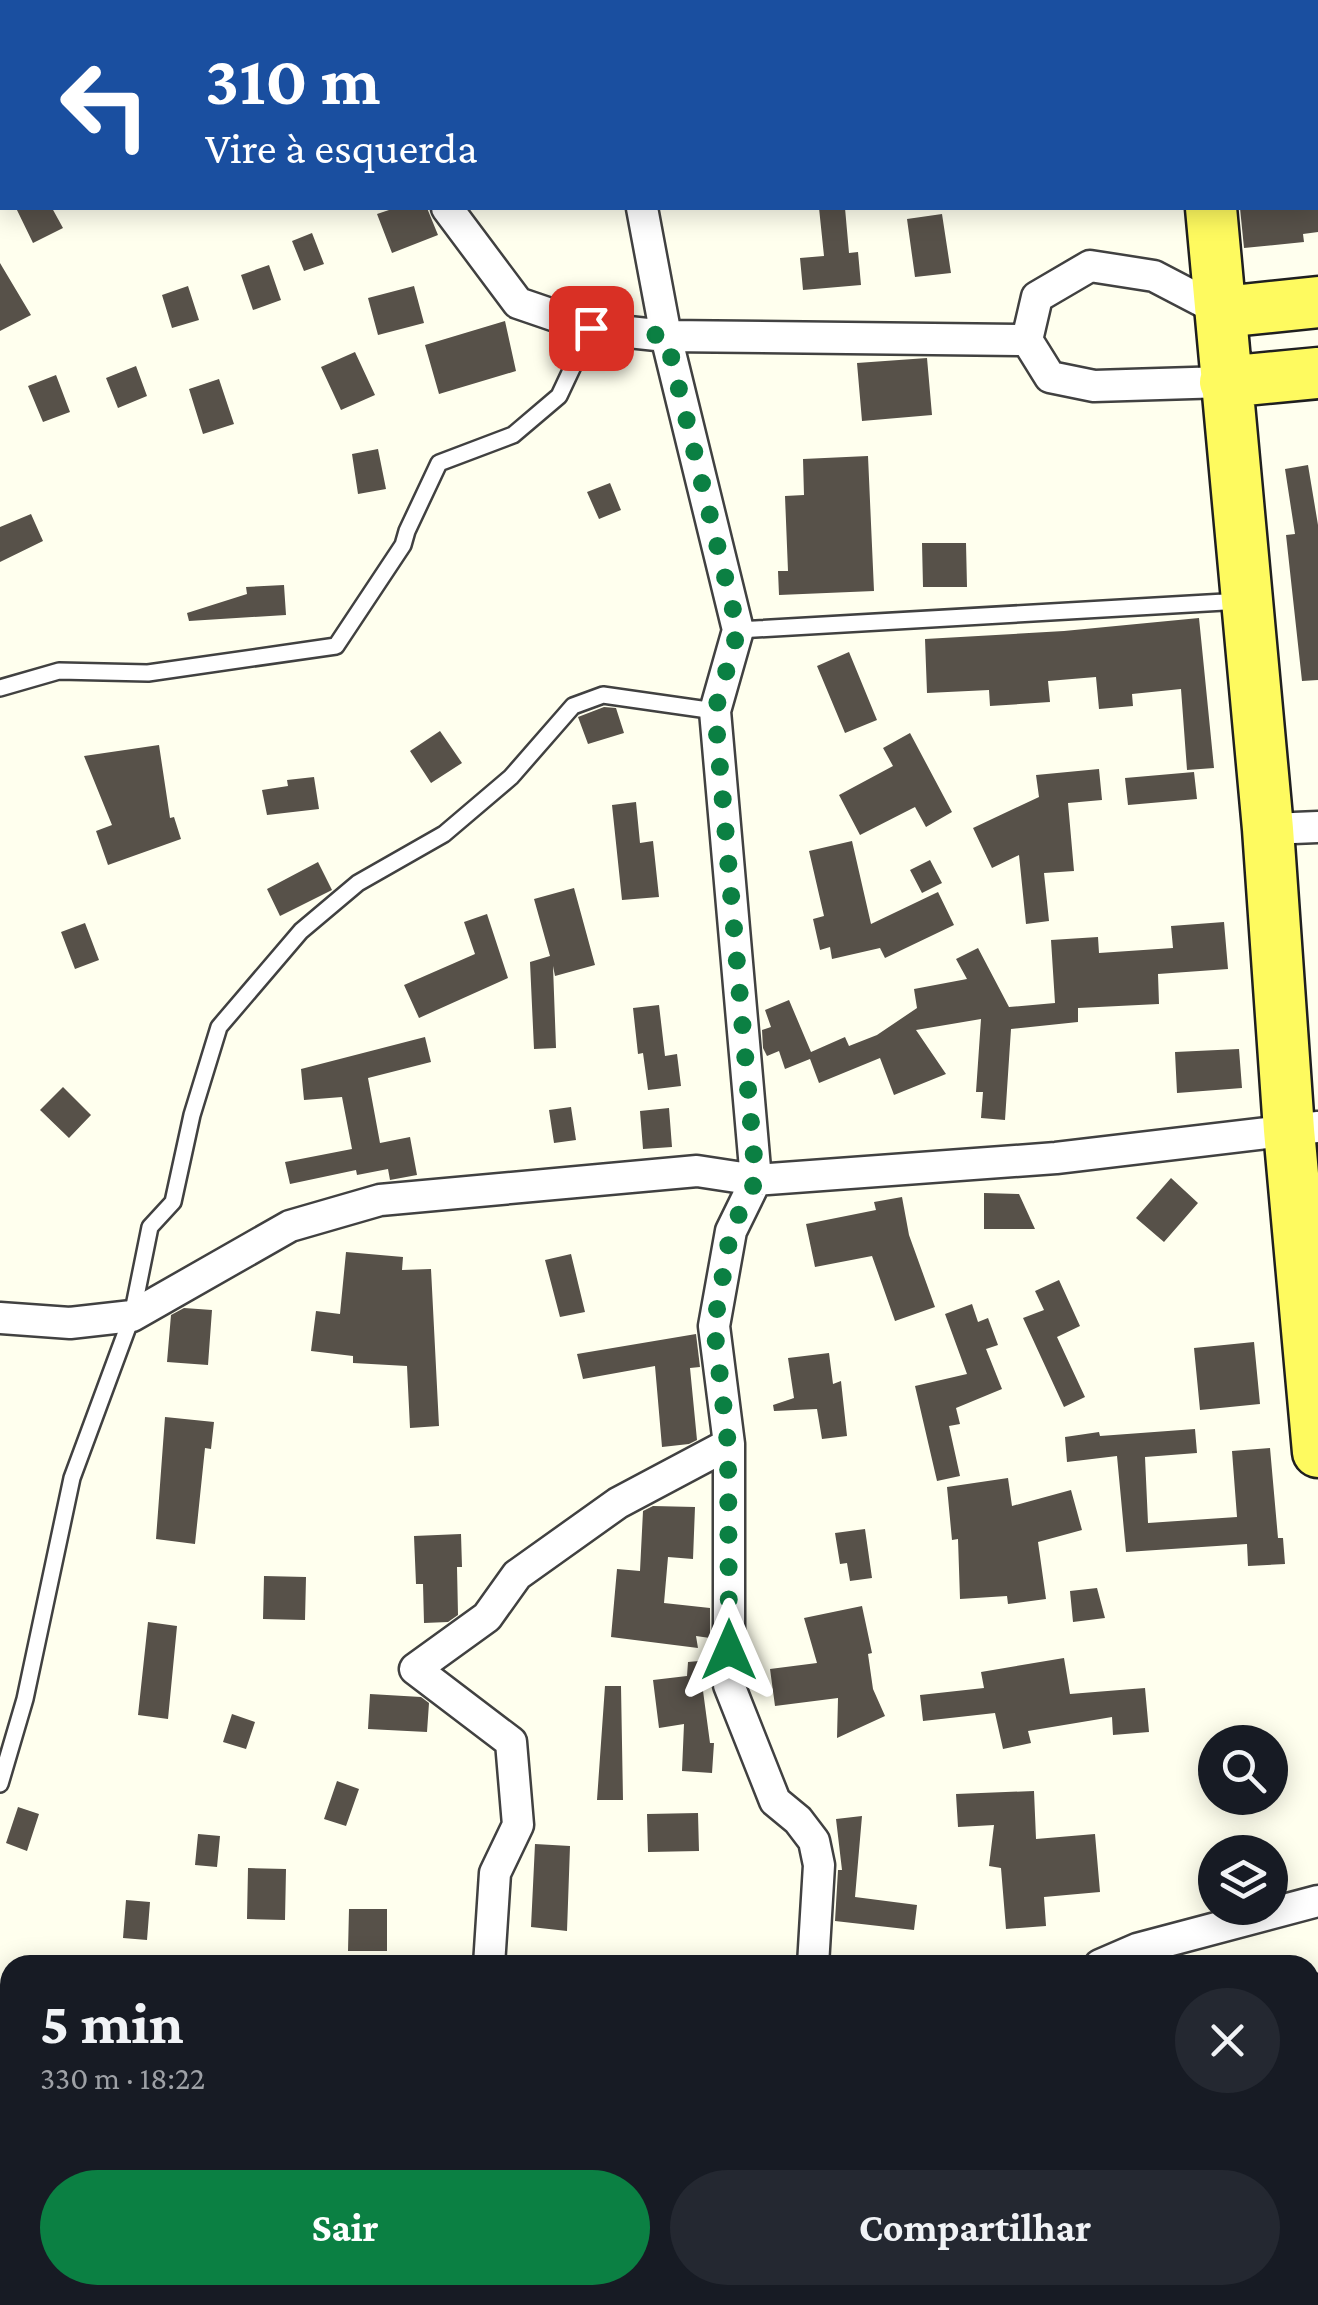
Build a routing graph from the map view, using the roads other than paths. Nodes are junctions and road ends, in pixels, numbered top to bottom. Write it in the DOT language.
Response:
graph roads {
  1 [pos="448,210"];
  2 [pos="642,210"];
  3 [pos="1211,210"];
  4 [pos="1318,302"];
  5 [pos="1223,312"];
  6 [pos="591,328"];
  7 [pos="666,336"];
  8 [pos="1027,340"];
  9 [pos="1318,373"];
  10 [pos="1226,382"];
  11 [pos="1246,601"];
  12 [pos="738,630"];
  13 [pos="0,688"];
  14 [pos="715,711"];
  15 [pos="1318,828"];
  16 [pos="1268,829"];
  17 [pos="1304,1128"];
  18 [pos="756,1180"];
  19 [pos="132,1316"];
  20 [pos="0,1318"];
  21 [pos="728,1444"];
  22 [pos="1318,1452"];
  23 [pos="0,1784"];
  24 [pos="1318,1901"];
  25 [pos="489,1955"];
  26 [pos="814,1955"];
  27 [pos="1123,1955"];
  1 -- 6 [label="street"];
  2 -- 7 [label="street"];
  3 -- 5 [label="main road"];
  4 -- 5 [label="main road"];
  5 -- 8 [label="street"];
  5 -- 10 [label="main road"];
  6 -- 7 [label="street"];
  6 -- 13 [label="lane"];
  7 -- 8 [label="street"];
  7 -- 12 [label="street"];
  8 -- 10 [label="street"];
  9 -- 10 [label="main road"];
  10 -- 11 [label="main road"];
  11 -- 12 [label="lane"];
  11 -- 16 [label="main road"];
  12 -- 14 [label="street"];
  14 -- 18 [label="street"];
  14 -- 19 [label="lane"];
  15 -- 16 [label="street"];
  16 -- 17 [label="main road"];
  17 -- 18 [label="street"];
  17 -- 22 [label="main road"];
  18 -- 19 [label="street"];
  18 -- 21 [label="street"];
  19 -- 20 [label="street"];
  19 -- 23 [label="lane"];
  21 -- 25 [label="street"];
  21 -- 26 [label="street"];
  24 -- 27 [label="street"];
}
